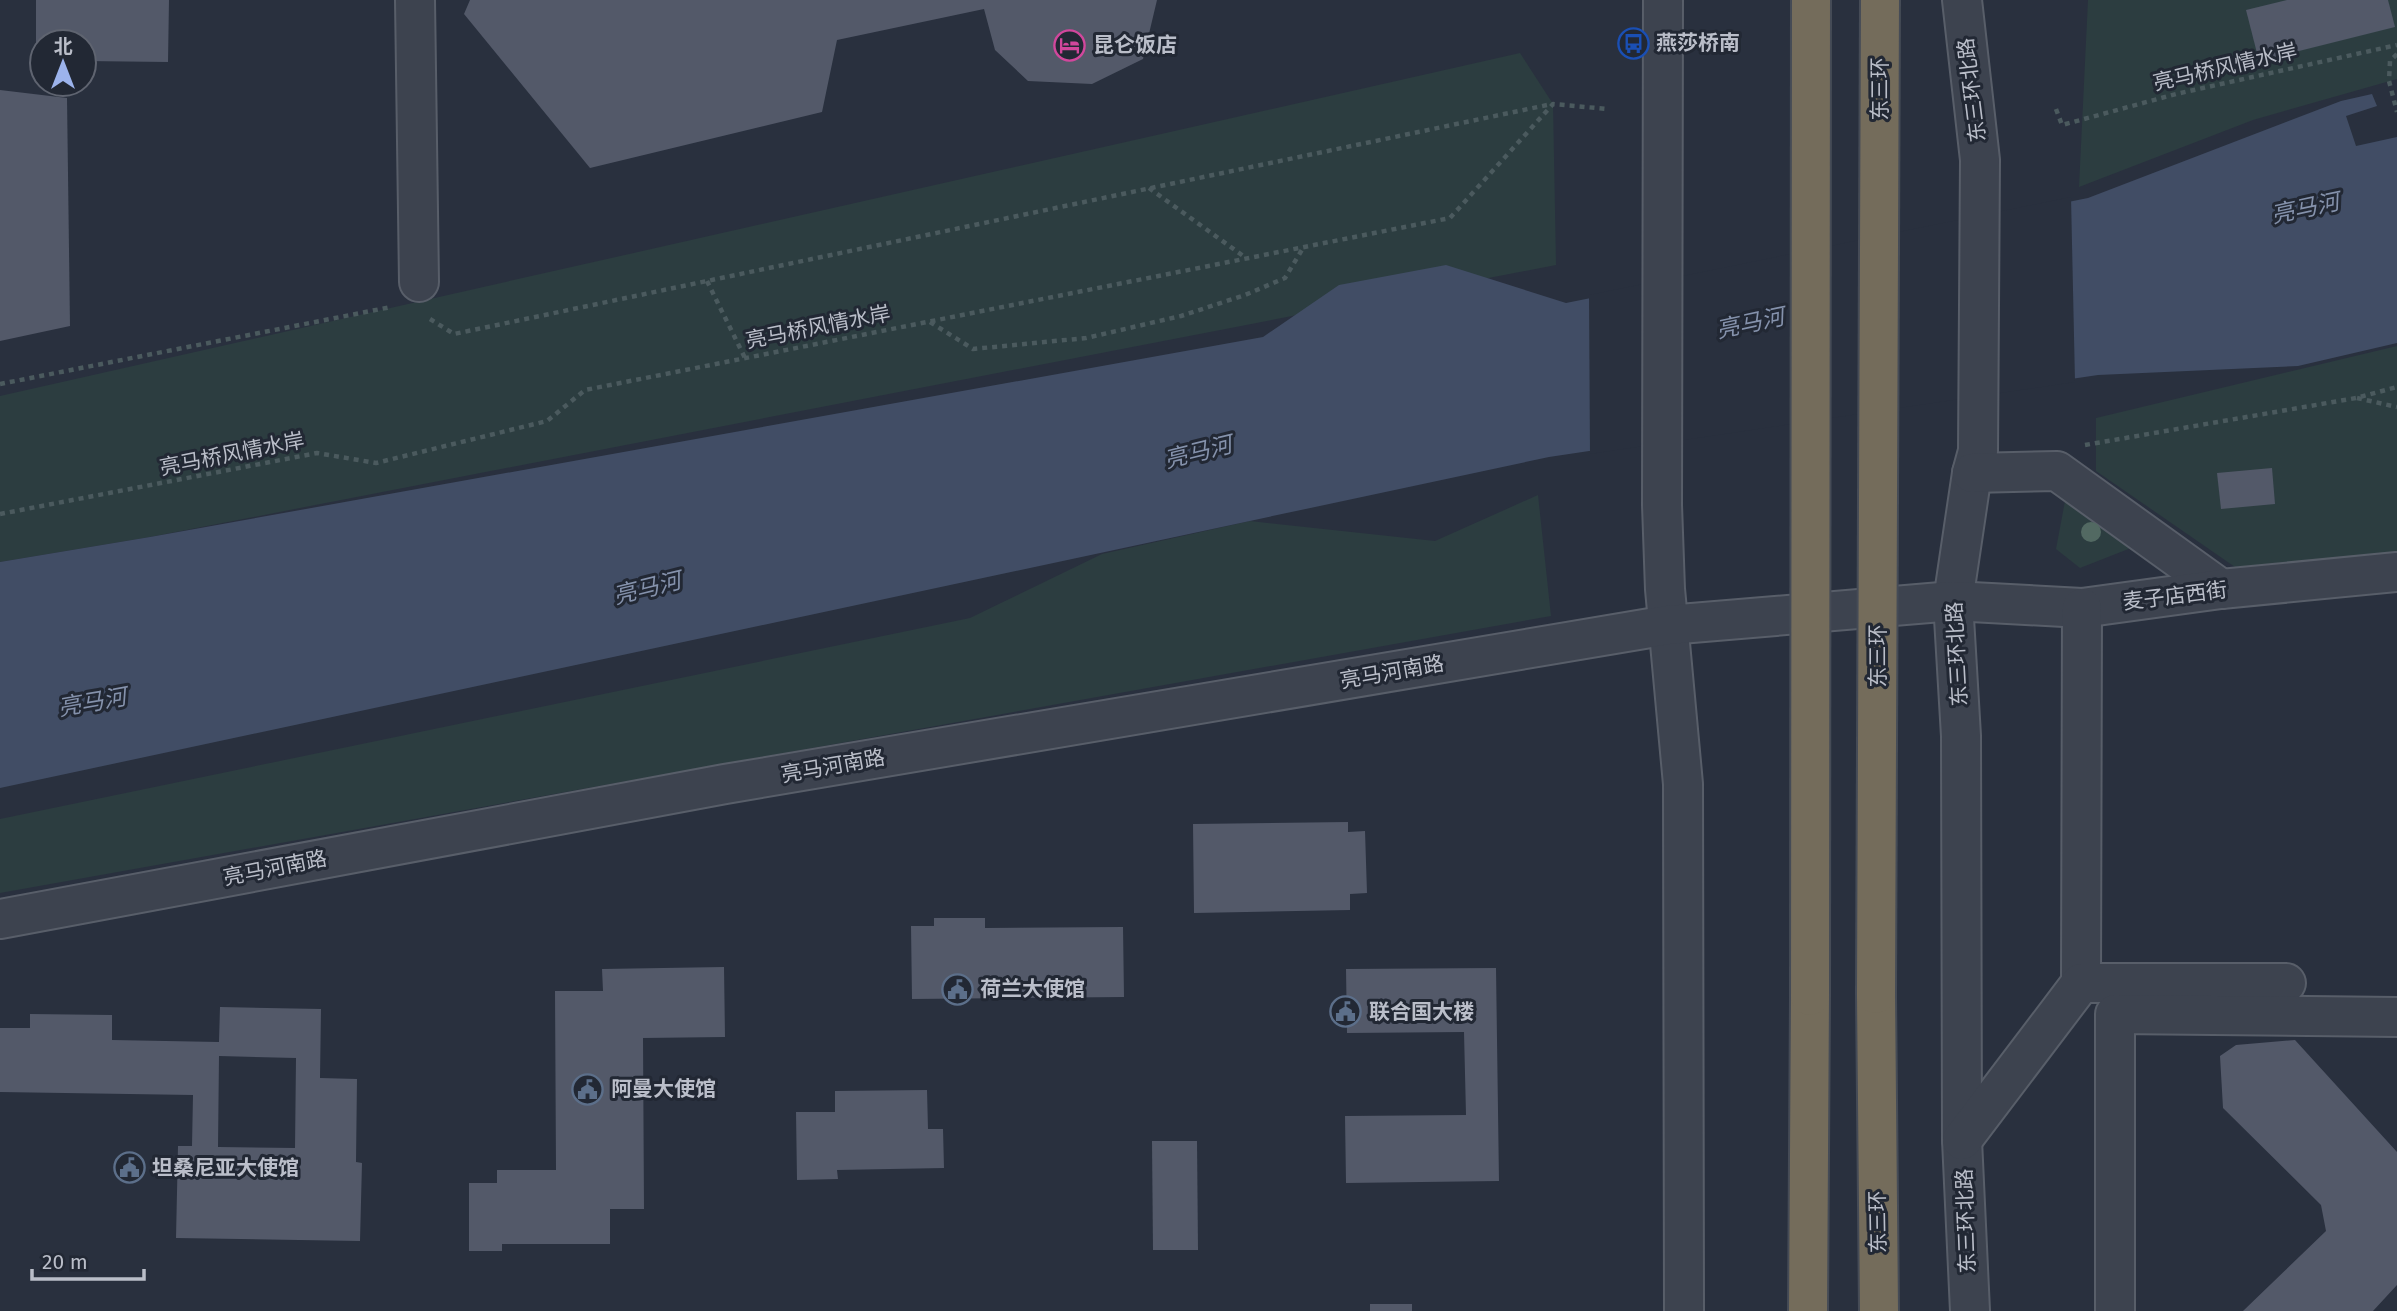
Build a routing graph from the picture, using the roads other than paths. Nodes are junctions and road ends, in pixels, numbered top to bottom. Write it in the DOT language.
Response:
graph roads {
  1 [pos="415,0"];
  2 [pos="1663,0"];
  3 [pos="1811,0"];
  4 [pos="1880,0"];
  5 [pos="1962,0"];
  6 [pos="412,302"];
  7 [pos="1975,462"];
  8 [pos="2397,572"];
  9 [pos="2221,589"];
  10 [pos="1953,601"];
  11 [pos="2082,608"];
  12 [pos="1668,625"];
  13 [pos="0,919"];
  14 [pos="2081,983"];
  15 [pos="2286,983"];
  16 [pos="2397,1017"];
  17 [pos="1962,1140"];
  18 [pos="1684,1311"];
  19 [pos="1808,1311"];
  20 [pos="1879,1311"];
  21 [pos="1970,1311"];
  22 [pos="2115,1311"];
  1 -- 6 [label="street"];
  2 -- 12 [label="street"];
  3 -- 19 [label="highway, bridge"];
  4 -- 20 [label="highway, 东三环, bridge"];
  5 -- 7 [label="street, 东三环北路"];
  7 -- 9 [label="street"];
  7 -- 10 [label="street, 东三环北路"];
  8 -- 9 [label="street, 麦子店西街"];
  9 -- 11 [label="street, 麦子店西街"];
  10 -- 11 [label="street, 麦子店西街"];
  10 -- 12 [label="street, 亮马河南路"];
  10 -- 17 [label="street, 东三环北路"];
  11 -- 14 [label="street"];
  12 -- 13 [label="street, 亮马河南路"];
  12 -- 18 [label="street"];
  14 -- 15 [label="street"];
  14 -- 17 [label="street"];
  16 -- 22 [label="street"];
  17 -- 21 [label="street, 东三环北路"];
}
